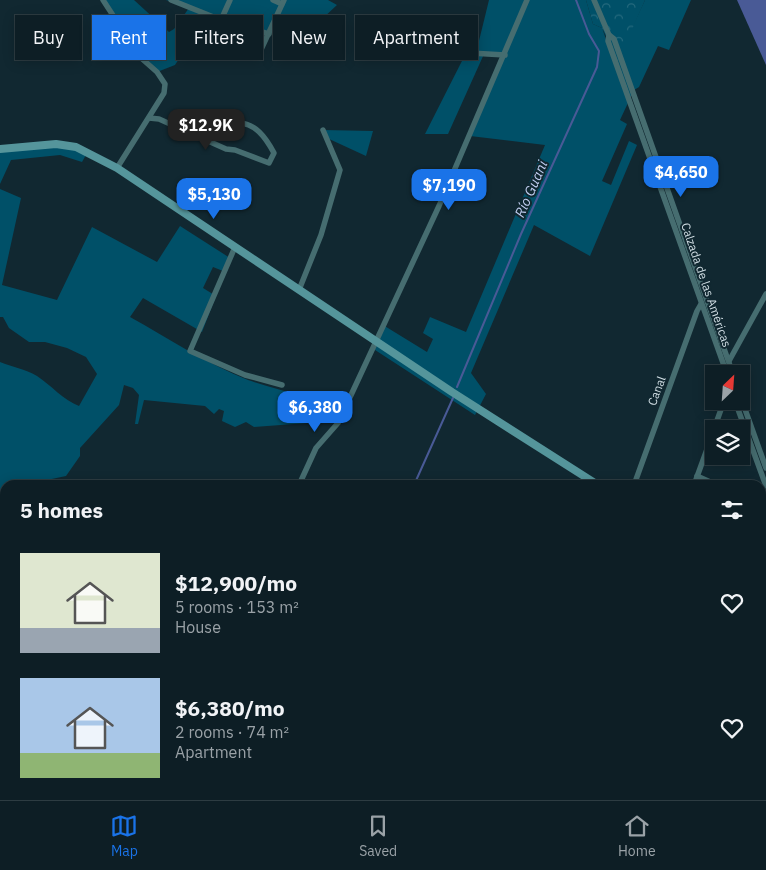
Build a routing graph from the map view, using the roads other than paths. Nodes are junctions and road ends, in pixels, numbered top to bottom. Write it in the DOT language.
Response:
graph roads {
  1 [pos="103,0"];
  2 [pos="171,0"];
  3 [pos="230,0"];
  4 [pos="273,0"];
  5 [pos="527,0"];
  6 [pos="594,0"];
  7 [pos="283,2"];
  8 [pos="208,15"];
  9 [pos="223,15"];
  10 [pos="263,32"];
  11 [pos="269,34"];
  12 [pos="263,46"];
  13 [pos="478,53"];
  14 [pos="505,55"];
  15 [pos="149,118"];
  16 [pos="232,128"];
  17 [pos="323,130"];
  18 [pos="0,149"];
  19 [pos="117,168"];
  20 [pos="235,247"];
  21 [pos="684,247"];
  22 [pos="299,290"];
  23 [pos="766,294"];
  24 [pos="701,304"];
  25 [pos="376,341"];
  26 [pos="729,361"];
  27 [pos="723,365"];
  28 [pos="730,365"];
  29 [pos="282,385"];
  30 [pos="738,410"];
  31 [pos="745,410"];
  32 [pos="705,454"];
  33 [pos="766,468"];
  34 [pos="697,476"];
  35 [pos="302,480"];
  36 [pos="590,480"];
  37 [pos="636,480"];
  38 [pos="696,480"];
  39 [pos="706,480"];
  40 [pos="764,480"];
  1 -- 15 [label="street"];
  2 -- 8 [label="street"];
  3 -- 9 [label="street"];
  4 -- 7 [label="street"];
  5 -- 14 [label="street"];
  6 -- 21 [label="street, Calzada de las Américas"];
  7 -- 11 [label="street"];
  10 -- 11 [label="street"];
  11 -- 12 [label="street"];
  13 -- 14 [label="street"];
  14 -- 25 [label="street"];
  15 -- 16 [label="street"];
  15 -- 19 [label="street"];
  17 -- 22 [label="street"];
  18 -- 19 [label="main road"];
  19 -- 20 [label="main road"];
  20 -- 22 [label="main road"];
  20 -- 29 [label="street"];
  21 -- 24 [label="street, Calzada de las Américas"];
  21 -- 26 [label="street, Calzada de las Américas"];
  22 -- 25 [label="main road"];
  23 -- 26 [label="street"];
  24 -- 27 [label="street, Calzada de las Américas"];
  24 -- 37 [label="street, Canal"];
  25 -- 35 [label="street"];
  25 -- 36 [label="main road"];
  26 -- 28 [label="street, Calzada de las Américas"];
  30 -- 40 [label="street"];
  31 -- 33 [label="street"];
  32 -- 34 [label="street"];
  34 -- 38 [label="street"];
  34 -- 39 [label="street"];
}
